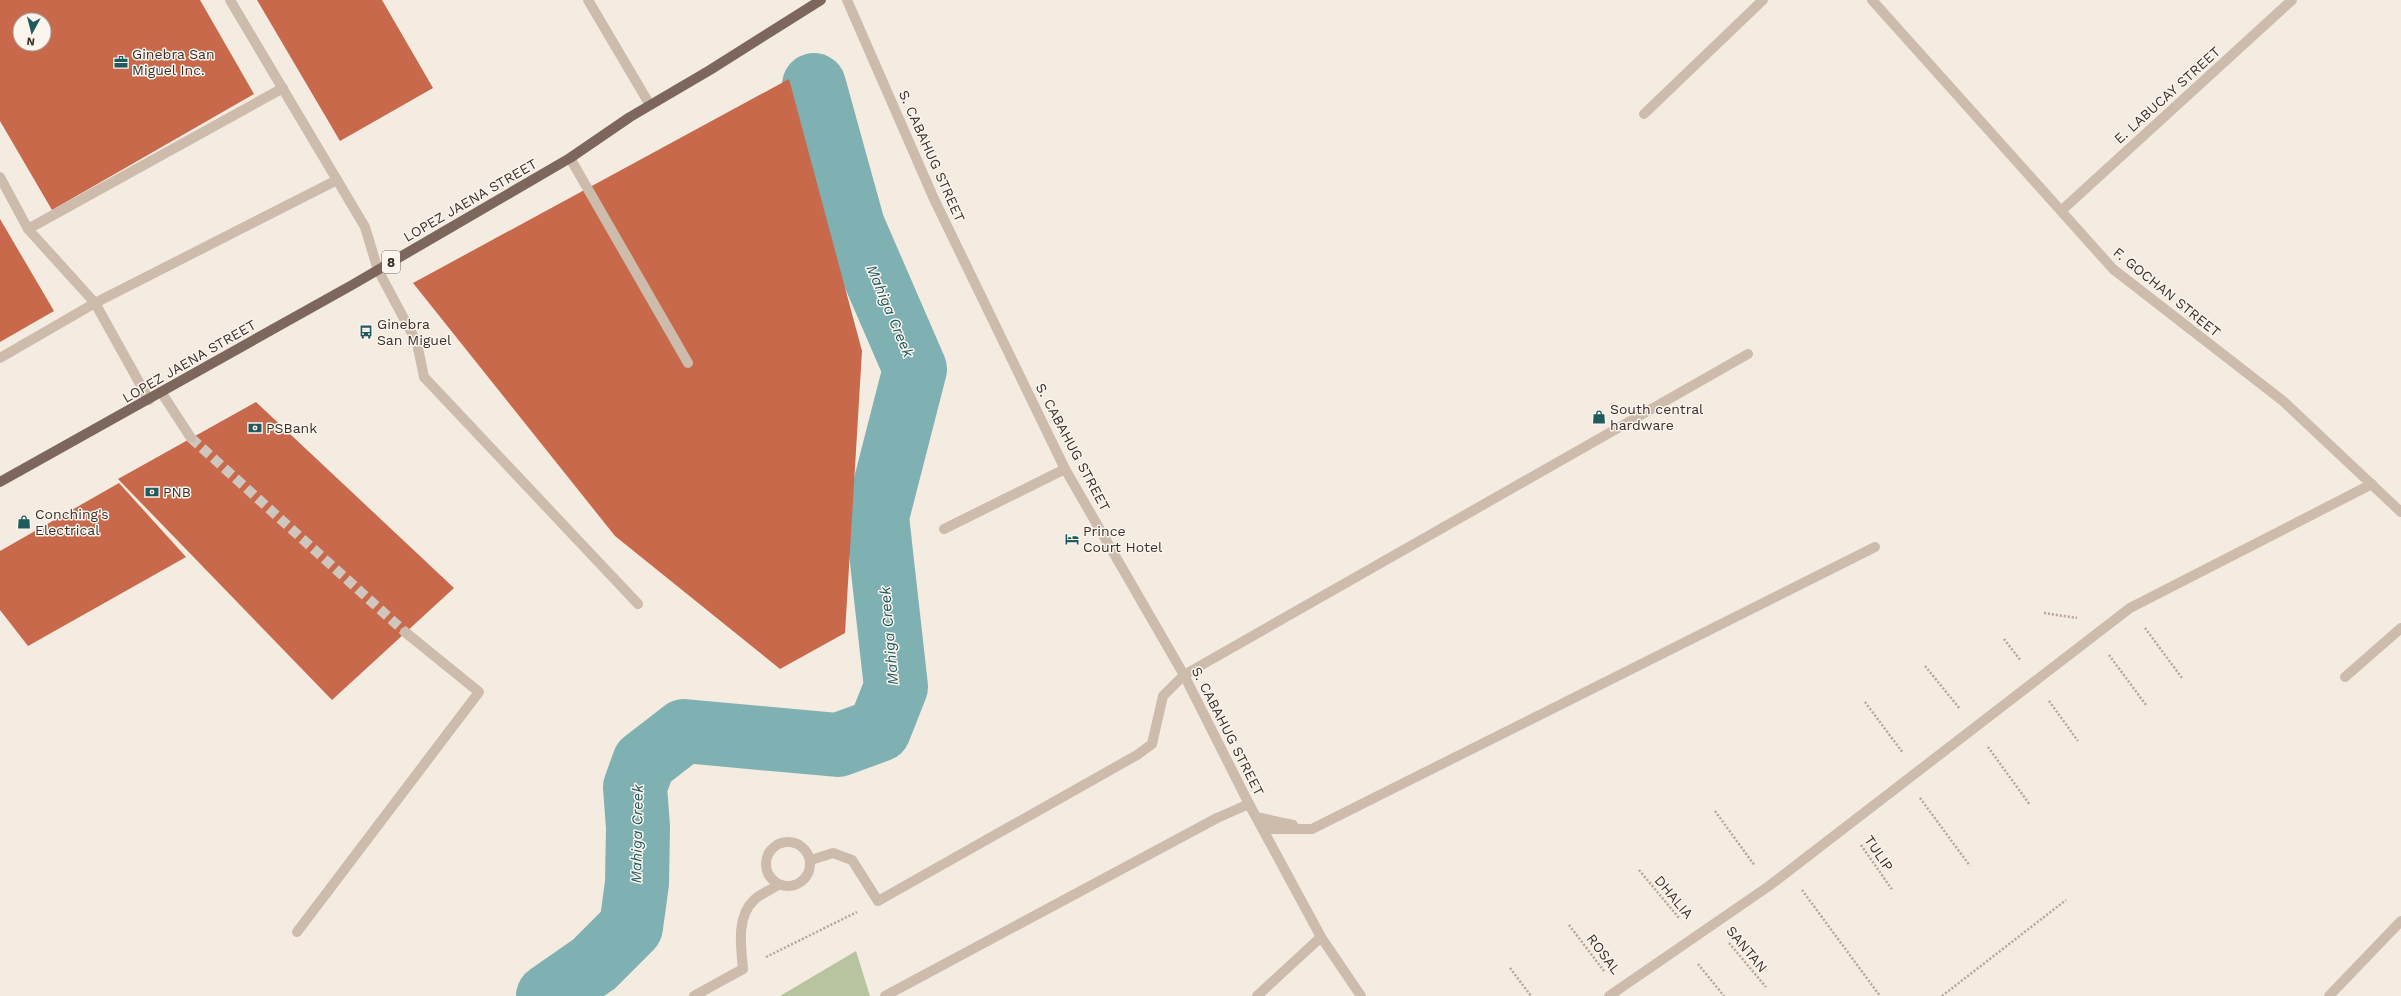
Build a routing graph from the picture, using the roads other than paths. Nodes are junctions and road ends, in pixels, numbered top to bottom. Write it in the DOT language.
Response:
graph roads {
  1 [pos="230,0"];
  2 [pos="588,0"];
  3 [pos="847,0"];
  4 [pos="1763,0"];
  5 [pos="1872,0"];
  6 [pos="2292,0"];
  7 [pos="818,2"];
  8 [pos="283,88"];
  9 [pos="650,105"];
  10 [pos="1644,114"];
  11 [pos="570,158"];
  12 [pos="0,177"];
  13 [pos="337,180"];
  14 [pos="2061,211"];
  15 [pos="28,229"];
  16 [pos="378,270"];
  17 [pos="94,303"];
  18 [pos="1748,354"];
  19 [pos="0,358"];
  20 [pos="688,363"];
  21 [pos="161,392"];
  22 [pos="149,400"];
  23 [pos="191,438"];
  24 [pos="1065,469"];
  25 [pos="0,482"];
  26 [pos="2372,484"];
  27 [pos="2401,512"];
  28 [pos="944,529"];
  29 [pos="1875,547"];
  30 [pos="638,604"];
  31 [pos="2401,628"];
  32 [pos="405,632"];
  33 [pos="1184,675"];
  34 [pos="2345,676"];
  35 [pos="1249,804"];
  36 [pos="1256,816"];
  37 [pos="1264,829"];
  38 [pos="1312,829"];
  39 [pos="811,860"];
  40 [pos="778,885"];
  41 [pos="2401,921"];
  42 [pos="297,932"];
  43 [pos="1321,937"];
  44 [pos="694,996"];
  45 [pos="885,996"];
  46 [pos="1257,996"];
  47 [pos="1362,996"];
  48 [pos="1610,996"];
  49 [pos="2329,996"];
  1 -- 8 [label="street"];
  2 -- 9 [label="street"];
  3 -- 24 [label="street, S. CABAHUG STREET"];
  4 -- 10 [label="street"];
  5 -- 14 [label="street, F. GOCHAN STREET"];
  6 -- 14 [label="street, E. LABUCAY STREET"];
  7 -- 9 [label="main road, LOPEZ JAENA STREET / 8"];
  8 -- 13 [label="street"];
  8 -- 15 [label="street"];
  9 -- 11 [label="main road, LOPEZ JAENA STREET / 8"];
  11 -- 16 [label="main road, LOPEZ JAENA STREET / 8"];
  11 -- 20 [label="street"];
  12 -- 15 [label="street"];
  13 -- 16 [label="street"];
  13 -- 17 [label="street"];
  14 -- 26 [label="street, F. GOCHAN STREET"];
  15 -- 17 [label="street"];
  16 -- 21 [label="main road, LOPEZ JAENA STREET / 8"];
  16 -- 30 [label="street"];
  17 -- 19 [label="street"];
  17 -- 22 [label="street"];
  18 -- 33 [label="street"];
  21 -- 22 [label="main road, LOPEZ JAENA STREET / 8"];
  21 -- 23 [label="street"];
  22 -- 25 [label="main road, LOPEZ JAENA STREET / 8"];
  24 -- 28 [label="street"];
  24 -- 33 [label="street, S. CABAHUG STREET"];
  26 -- 27 [label="street, F. GOCHAN STREET"];
  26 -- 48 [label="street"];
  29 -- 38 [label="street"];
  31 -- 34 [label="street"];
  32 -- 42 [label="street"];
  33 -- 35 [label="street, S. CABAHUG STREET"];
  33 -- 39 [label="street"];
  35 -- 36 [label="street, S. CABAHUG STREET"];
  35 -- 45 [label="street"];
  36 -- 37 [label="street, S. CABAHUG STREET"];
  36 -- 38 [label="street"];
  37 -- 38 [label="street"];
  37 -- 43 [label="street, S. CABAHUG STREET"];
  39 -- 40 [label="street"];
  39 -- 40 [label="street"];
  40 -- 44 [label="street"];
  41 -- 49 [label="street"];
  43 -- 46 [label="street"];
  43 -- 47 [label="street, S. CABAHUG STREET"];
}
